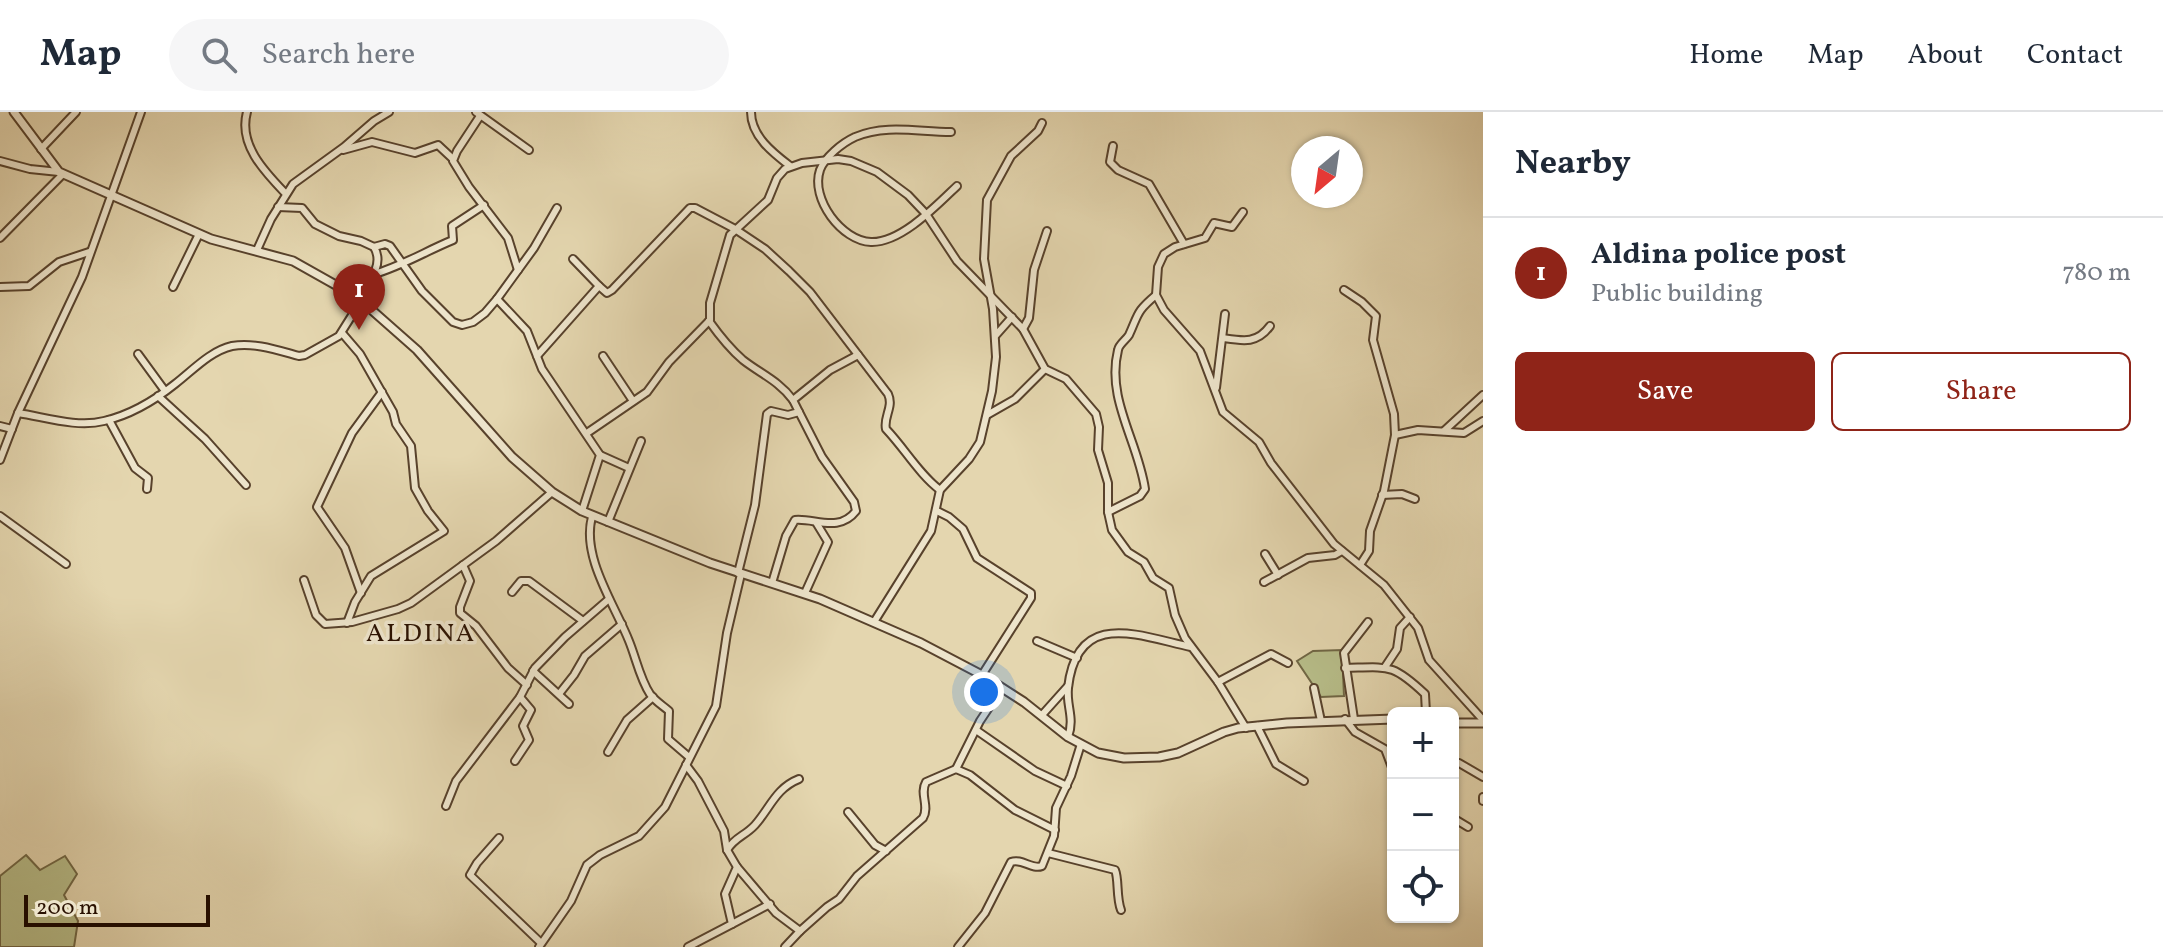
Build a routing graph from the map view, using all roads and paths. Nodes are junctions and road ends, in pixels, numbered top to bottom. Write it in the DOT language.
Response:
graph roads {
  1 [pos="14,112"];
  2 [pos="76,112"];
  3 [pos="141,112"];
  4 [pos="247,112"];
  5 [pos="389,112"];
  6 [pos="751,112"];
  7 [pos="478,114"];
  8 [pos="1042,123"];
  9 [pos="951,132"];
  10 [pos="1113,146"];
  11 [pos="41,149"];
  12 [pos="340,150"];
  13 [pos="529,150"];
  14 [pos="453,159"];
  15 [pos="827,160"];
  16 [pos="0,161"];
  17 [pos="790,166"];
  18 [pos="61,173"];
  19 [pos="957,186"];
  20 [pos="286,194"];
  21 [pos="110,196"];
  22 [pos="484,205"];
  23 [pos="278,207"];
  24 [pos="557,208"];
  25 [pos="1243,212"];
  26 [pos="926,214"];
  27 [pos="735,229"];
  28 [pos="1047,231"];
  29 [pos="199,234"];
  30 [pos="0,238"];
  31 [pos="1184,244"];
  32 [pos="374,247"];
  33 [pos="257,250"];
  34 [pos="89,252"];
  35 [pos="573,259"];
  36 [pos="401,265"];
  37 [pos="518,270"];
  38 [pos="374,274"];
  39 [pos="599,286"];
  40 [pos="0,287"];
  41 [pos="173,287"];
  42 [pos="1344,290"];
  43 [pos="990,295"];
  44 [pos="1156,295"];
  45 [pos="359,299"];
  46 [pos="497,299"];
  47 [pos="1225,314"];
  48 [pos="1012,317"];
  49 [pos="709,321"];
  50 [pos="1270,326"];
  51 [pos="1023,329"];
  52 [pos="342,333"];
  53 [pos="996,335"];
  54 [pos="1223,338"];
  55 [pos="138,354"];
  56 [pos="858,355"];
  57 [pos="537,356"];
  58 [pos="603,356"];
  59 [pos="1045,369"];
  60 [pos="1216,388"];
  61 [pos="165,391"];
  62 [pos="382,392"];
  63 [pos="1483,395"];
  64 [pos="158,396"];
  65 [pos="793,400"];
  66 [pos="633,401"];
  67 [pos="799,412"];
  68 [pos="18,413"];
  69 [pos="987,415"];
  70 [pos="109,420"];
  71 [pos="1483,421"];
  72 [pos="0,426"];
  73 [pos="12,429"];
  74 [pos="1444,431"];
  75 [pos="587,433"];
  76 [pos="1395,435"];
  77 [pos="641,441"];
  78 [pos="600,455"];
  79 [pos="0,460"];
  80 [pos="629,468"];
  81 [pos="246,485"];
  82 [pos="147,489"];
  83 [pos="940,490"];
  84 [pos="552,492"];
  85 [pos="1382,495"];
  86 [pos="1415,499"];
  87 [pos="582,511"];
  88 [pos="937,511"];
  89 [pos="1108,512"];
  90 [pos="0,516"];
  91 [pos="592,517"];
  92 [pos="608,522"];
  93 [pos="817,524"];
  94 [pos="1342,551"];
  95 [pos="1265,554"];
  96 [pos="66,564"];
  97 [pos="463,565"];
  98 [pos="1360,565"];
  99 [pos="739,573"];
  100 [pos="1278,575"];
  101 [pos="304,580"];
  102 [pos="1264,582"];
  103 [pos="772,583"];
  104 [pos="512,592"];
  105 [pos="361,593"];
  106 [pos="805,593"];
  107 [pos="609,599"];
  108 [pos="1410,617"];
  109 [pos="583,621"];
  110 [pos="874,622"];
  111 [pos="1368,622"];
  112 [pos="347,623"];
  113 [pos="622,624"];
  114 [pos="1037,641"];
  115 [pos="1191,647"];
  116 [pos="1077,658"];
  117 [pos="1288,663"];
  118 [pos="1385,667"];
  119 [pos="1345,668"];
  120 [pos="533,671"];
  121 [pos="982,675"];
  122 [pos="1218,682"];
  123 [pos="527,685"];
  124 [pos="1068,686"];
  125 [pos="1002,688"];
  126 [pos="1314,688"];
  127 [pos="559,694"];
  128 [pos="520,697"];
  129 [pos="653,697"];
  130 [pos="569,704"];
  131 [pos="1426,707"];
  132 [pos="1042,715"];
  133 [pos="1349,719"];
  134 [pos="1387,719"];
  135 [pos="1321,721"];
  136 [pos="1483,722"];
  137 [pos="1459,724"];
  138 [pos="1257,726"];
  139 [pos="1246,728"];
  140 [pos="976,730"];
  141 [pos="1068,737"];
  142 [pos="1081,744"];
  143 [pos="1387,749"];
  144 [pos="608,752"];
  145 [pos="515,761"];
  146 [pos="687,761"];
  147 [pos="1459,763"];
  148 [pos="956,769"];
  149 [pos="1483,777"];
  150 [pos="799,779"];
  151 [pos="1304,781"];
  152 [pos="1067,786"];
  153 [pos="446,806"];
  154 [pos="848,812"];
  155 [pos="1459,822"];
  156 [pos="1468,827"];
  157 [pos="1055,830"];
  158 [pos="724,833"];
  159 [pos="499,838"];
  160 [pos="734,838"];
  161 [pos="727,850"];
  162 [pos="886,851"];
  163 [pos="1048,853"];
  164 [pos="737,867"];
  165 [pos="770,904"];
  166 [pos="1121,910"];
  167 [pos="732,924"];
  168 [pos="800,931"];
  169 [pos="540,945"];
  170 [pos="688,947"];
  171 [pos="785,947"];
  172 [pos="958,947"];
  1 -- 11 [label="street"];
  2 -- 11 [label="street"];
  3 -- 21 [label="street"];
  4 -- 20 [label="street"];
  5 -- 12 [label="street"];
  6 -- 17 [label="street"];
  7 -- 13 [label="street"];
  7 -- 14 [label="street"];
  8 -- 43 [label="street"];
  9 -- 15 [label="street"];
  10 -- 31 [label="street"];
  11 -- 18 [label="street"];
  12 -- 14 [label="street"];
  12 -- 20 [label="street"];
  14 -- 22 [label="street"];
  15 -- 17 [label="street"];
  15 -- 26 [label="street"];
  15 -- 26 [label="street"];
  16 -- 18 [label="street"];
  17 -- 27 [label="street"];
  18 -- 21 [label="street"];
  18 -- 30 [label="street"];
  19 -- 26 [label="street"];
  20 -- 23 [label="street"];
  21 -- 29 [label="street"];
  21 -- 34 [label="street"];
  22 -- 36 [label="street"];
  22 -- 37 [label="street"];
  23 -- 32 [label="street"];
  23 -- 33 [label="street"];
  24 -- 37 [label="street"];
  25 -- 31 [label="street"];
  26 -- 43 [label="street"];
  27 -- 39 [label="street"];
  27 -- 49 [label="street"];
  27 -- 56 [label="street"];
  28 -- 51 [label="street"];
  29 -- 33 [label="street"];
  29 -- 41 [label="street"];
  31 -- 44 [label="street"];
  32 -- 36 [label="street"];
  32 -- 38 [label="street"];
  33 -- 45 [label="street"];
  34 -- 40 [label="street"];
  34 -- 68 [label="street"];
  35 -- 39 [label="street"];
  36 -- 38 [label="street"];
  36 -- 46 [label="street"];
  37 -- 46 [label="street"];
  38 -- 45 [label="street"];
  39 -- 57 [label="street"];
  42 -- 76 [label="street"];
  43 -- 48 [label="street"];
  43 -- 53 [label="street"];
  44 -- 60 [label="street"];
  44 -- 89 [label="street"];
  45 -- 52 [label="street"];
  45 -- 84 [label="street"];
  46 -- 57 [label="street"];
  47 -- 54 [label="street"];
  48 -- 51 [label="street"];
  48 -- 53 [label="street"];
  49 -- 65 [label="street"];
  49 -- 66 [label="street"];
  50 -- 54 [label="street"];
  51 -- 59 [label="street"];
  52 -- 61 [label="street"];
  52 -- 62 [label="street"];
  53 -- 69 [label="street"];
  54 -- 60 [label="street"];
  55 -- 61 [label="street"];
  56 -- 65 [label="street"];
  56 -- 83 [label="street"];
  57 -- 75 [label="street"];
  58 -- 66 [label="street"];
  59 -- 69 [label="street"];
  59 -- 89 [label="street"];
  60 -- 94 [label="street"];
  61 -- 64 [label="street"];
  62 -- 105 [label="street"];
  62 -- 105 [label="street"];
  63 -- 74 [label="street"];
  64 -- 70 [label="street"];
  64 -- 81 [label="street"];
  65 -- 67 [label="street"];
  66 -- 75 [label="street"];
  67 -- 93 [label="street"];
  67 -- 99 [label="street"];
  68 -- 70 [label="street"];
  68 -- 73 [label="street"];
  69 -- 83 [label="street"];
  70 -- 82 [label="street"];
  71 -- 74 [label="street"];
  72 -- 73 [label="street"];
  73 -- 79 [label="street"];
  74 -- 76 [label="street"];
  75 -- 78 [label="street"];
  76 -- 85 [label="street"];
  77 -- 80 [label="street"];
  78 -- 80 [label="street"];
  78 -- 87 [label="street"];
  80 -- 92 [label="street"];
  83 -- 88 [label="street"];
  84 -- 87 [label="street"];
  84 -- 97 [label="street"];
  85 -- 86 [label="street"];
  85 -- 98 [label="street"];
  87 -- 91 [label="street"];
  88 -- 110 [label="street"];
  88 -- 121 [label="street"];
  89 -- 115 [label="street"];
  90 -- 96 [label="street"];
  91 -- 92 [label="street"];
  91 -- 107 [label="street"];
  92 -- 99 [label="street"];
  93 -- 103 [label="street"];
  93 -- 106 [label="street"];
  94 -- 98 [label="street"];
  94 -- 100 [label="street"];
  95 -- 100 [label="street"];
  97 -- 112 [label="street"];
  97 -- 123 [label="street"];
  98 -- 108 [label="street"];
  99 -- 103 [label="street"];
  99 -- 146 [label="street"];
  100 -- 102 [label="street"];
  101 -- 112 [label="street"];
  103 -- 106 [label="street"];
  104 -- 109 [label="street"];
  105 -- 112 [label="street"];
  106 -- 110 [label="street"];
  107 -- 109 [label="street"];
  107 -- 113 [label="street"];
  108 -- 118 [label="street"];
  108 -- 136 [label="street"];
  109 -- 120 [label="street"];
  110 -- 121 [label="street"];
  111 -- 119 [label="street"];
  113 -- 127 [label="street"];
  113 -- 129 [label="street"];
  114 -- 116 [label="street"];
  115 -- 116 [label="street"];
  115 -- 122 [label="street"];
  116 -- 124 [label="street"];
  117 -- 122 [label="street"];
  118 -- 119 [label="street"];
  118 -- 131 [label="street"];
  119 -- 133 [label="street"];
  120 -- 123 [label="street"];
  120 -- 127 [label="street"];
  121 -- 125 [label="street"];
  122 -- 139 [label="street"];
  123 -- 128 [label="street"];
  124 -- 132 [label="street"];
  124 -- 141 [label="street"];
  125 -- 132 [label="street"];
  125 -- 140 [label="street"];
  126 -- 135 [label="street"];
  127 -- 130 [label="street"];
  128 -- 145 [label="street"];
  128 -- 153 [label="street"];
  129 -- 144 [label="street"];
  129 -- 146 [label="street"];
  132 -- 141 [label="street"];
  133 -- 134 [label="street"];
  133 -- 135 [label="street"];
  133 -- 143 [label="street"];
  135 -- 138 [label="street"];
  136 -- 137 [label="street"];
  138 -- 139 [label="street"];
  138 -- 151 [label="street"];
  139 -- 142 [label="street"];
  140 -- 148 [label="street"];
  140 -- 152 [label="street"];
  141 -- 142 [label="street"];
  142 -- 152 [label="street"];
  146 -- 158 [label="street"];
  146 -- 169 [label="street"];
  147 -- 149 [label="street"];
  148 -- 157 [label="street"];
  148 -- 162 [label="street"];
  150 -- 160 [label="street"];
  152 -- 157 [label="street"];
  154 -- 162 [label="street"];
  155 -- 156 [label="street"];
  157 -- 163 [label="street"];
  158 -- 160 [label="street"];
  158 -- 161 [label="street"];
  159 -- 169 [label="street"];
  160 -- 161 [label="street"];
  161 -- 164 [label="street"];
  162 -- 168 [label="street"];
  163 -- 166 [label="street"];
  163 -- 172 [label="street"];
  164 -- 165 [label="street"];
  164 -- 167 [label="street"];
  165 -- 167 [label="street"];
  165 -- 168 [label="street"];
  167 -- 170 [label="street"];
  168 -- 171 [label="street"];
}
